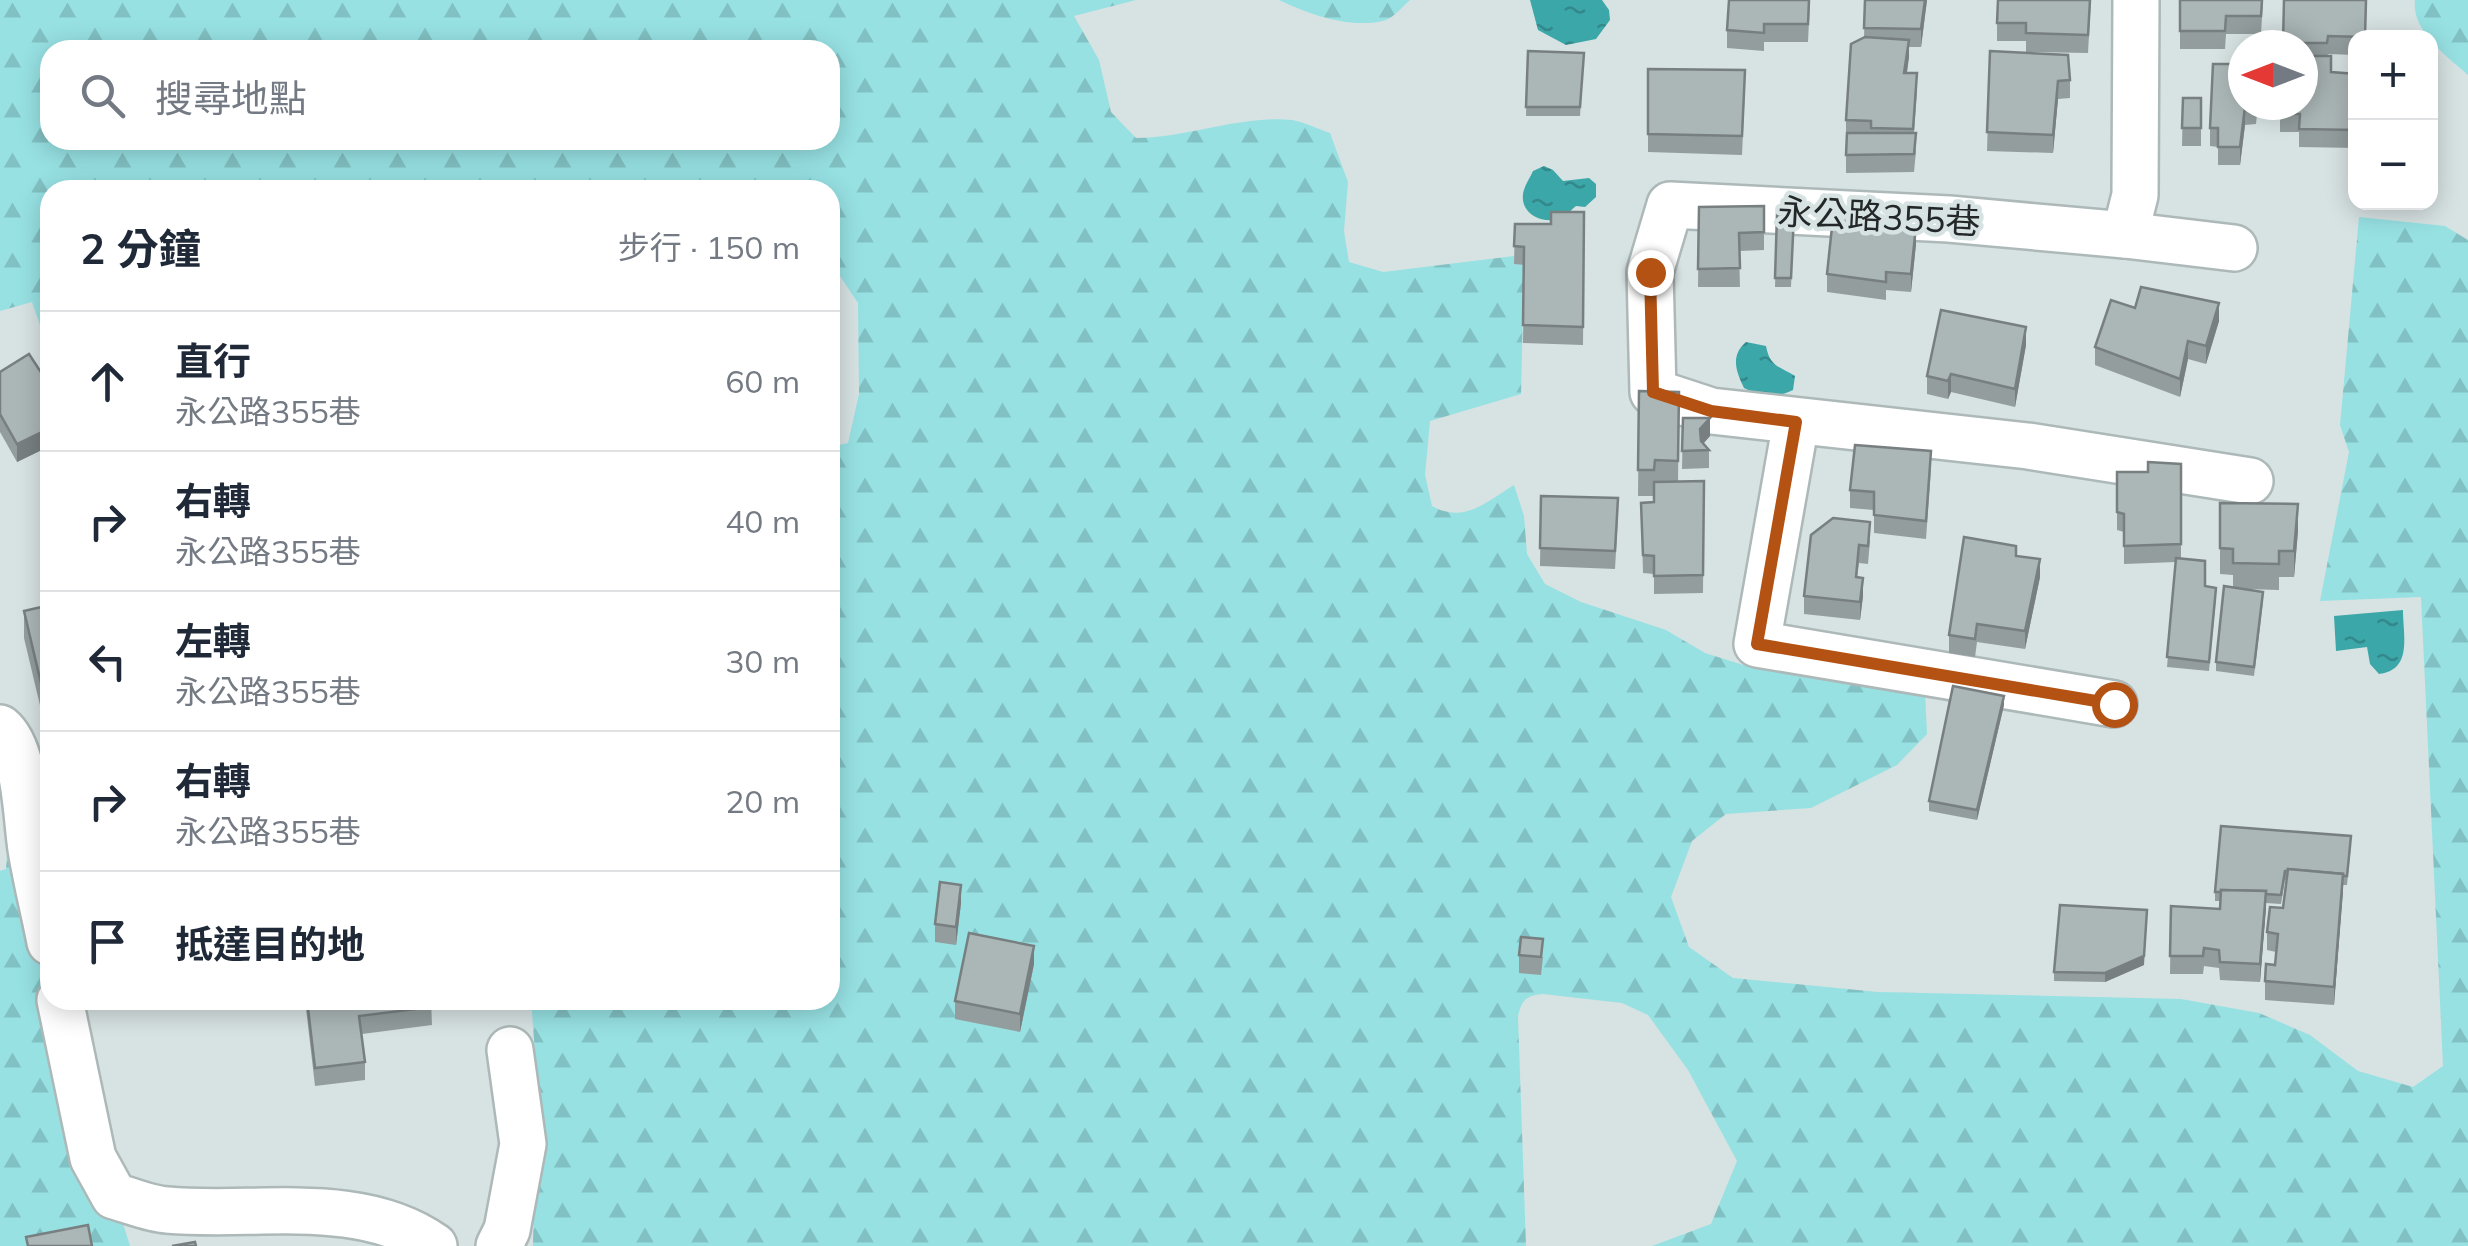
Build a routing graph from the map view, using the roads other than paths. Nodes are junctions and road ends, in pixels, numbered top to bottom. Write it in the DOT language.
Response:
graph roads {
  1 [pos="2136,0"];
  2 [pos="2125,235"];
  3 [pos="2234,248"];
  4 [pos="1796,422"];
  5 [pos="2250,480"];
  6 [pos="2114,704"];
  7 [pos="0,728"];
  8 [pos="40,894"];
  9 [pos="62,1010"];
  10 [pos="510,1050"];
  11 [pos="324,1229"];
  12 [pos="434,1246"];
  13 [pos="499,1246"];
  1 -- 2 [label="lane"];
  2 -- 3 [label="lane, 永公路355巷"];
  2 -- 4 [label="lane, 永公路355巷"];
  4 -- 5 [label="lane, 永公路355巷"];
  4 -- 6 [label="lane"];
  7 -- 8 [label="lane"];
  9 -- 11 [label="lane"];
  10 -- 13 [label="lane"];
  11 -- 12 [label="lane"];
}
